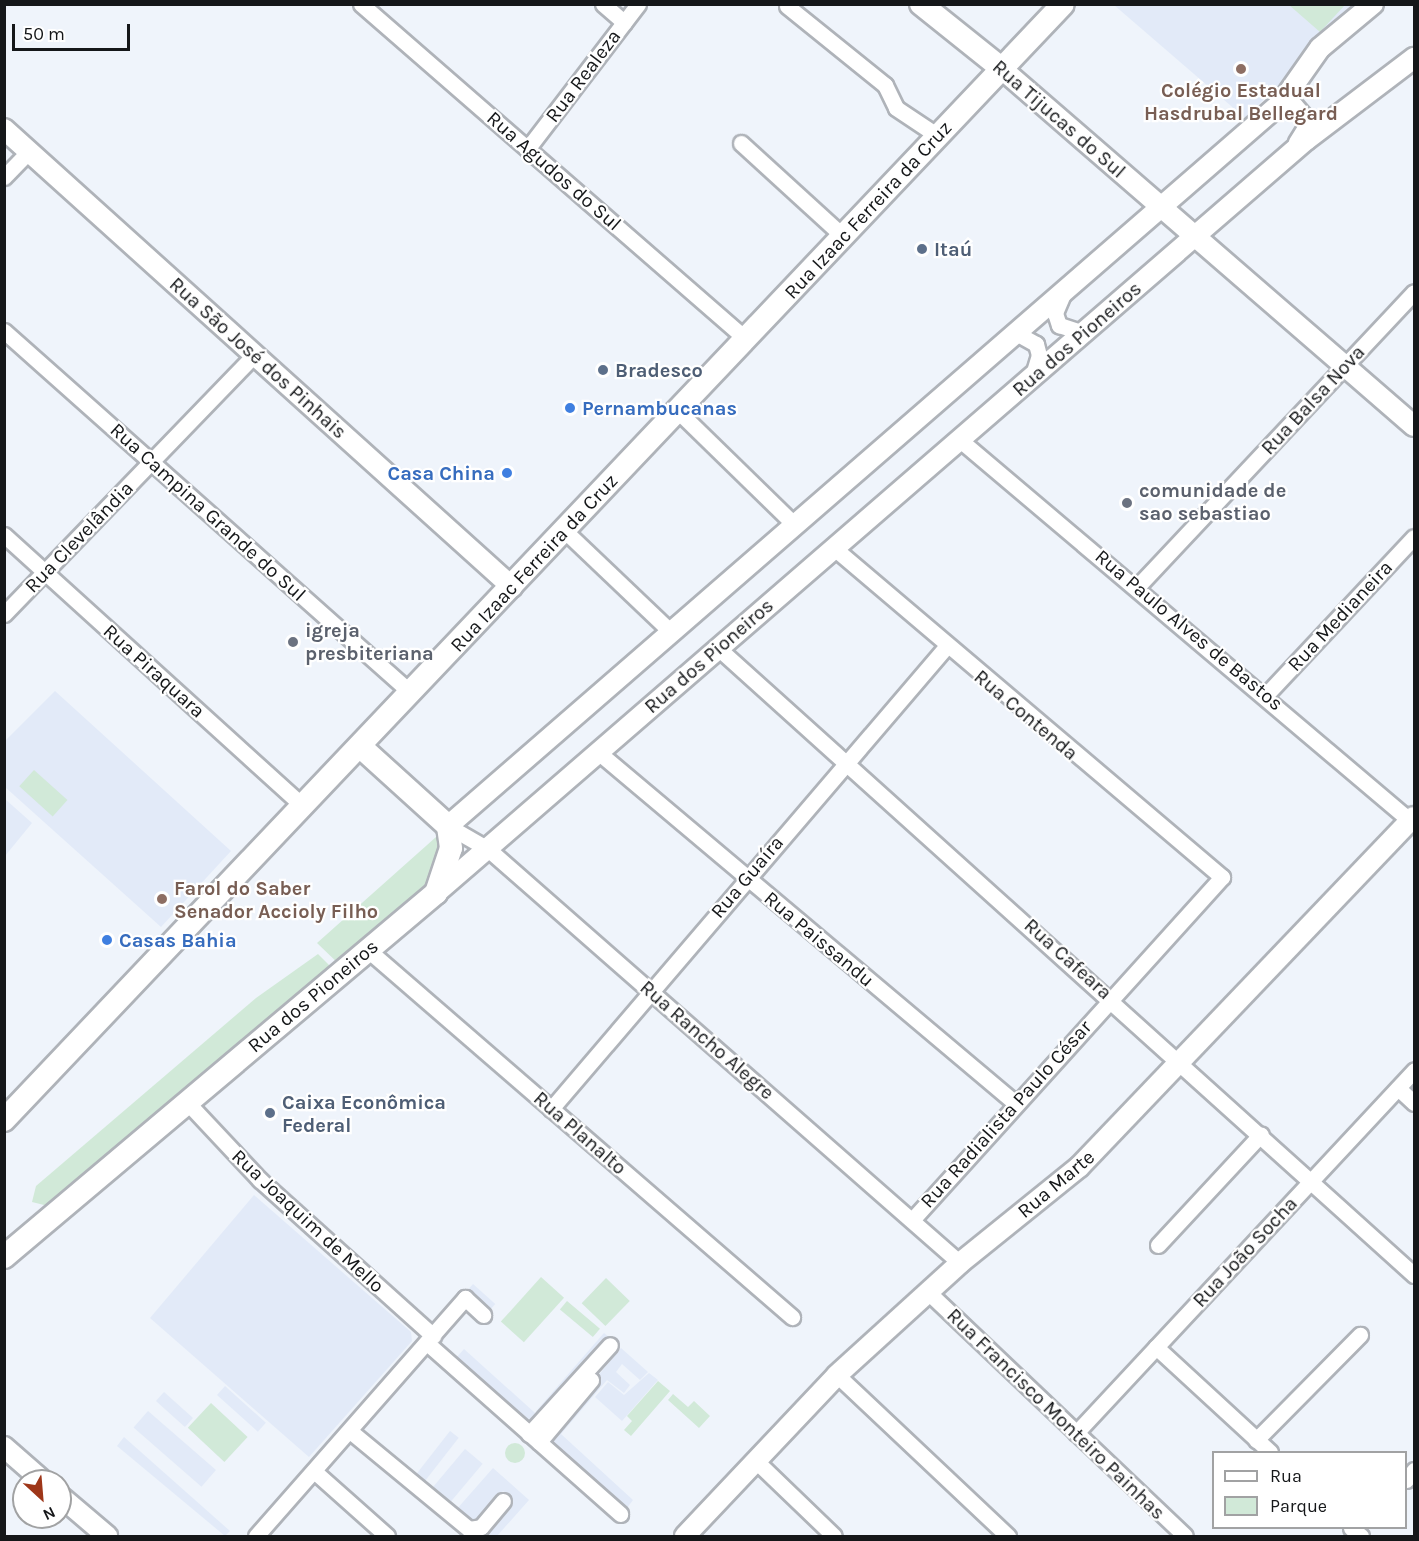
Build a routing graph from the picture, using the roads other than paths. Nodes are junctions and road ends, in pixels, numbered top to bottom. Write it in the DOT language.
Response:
graph roads {
  1 [pos="361,4"];
  2 [pos="603,4"];
  3 [pos="638,4"];
  4 [pos="921,4"];
  5 [pos="1063,4"];
  6 [pos="1373,4"];
  7 [pos="787,6"];
  8 [pos="624,22"];
  9 [pos="1414,58"];
  10 [pos="1002,69"];
  11 [pos="1281,102"];
  12 [pos="4,129"];
  13 [pos="938,136"];
  14 [pos="741,142"];
  15 [pos="528,148"];
  16 [pos="29,151"];
  17 [pos="4,177"];
  18 [pos="1263,178"];
  19 [pos="1160,208"];
  20 [pos="843,236"];
  21 [pos="1195,237"];
  22 [pos="1066,289"];
  23 [pos="1414,292"];
  24 [pos="4,331"];
  25 [pos="1016,333"];
  26 [pos="1083,333"];
  27 [pos="746,339"];
  28 [pos="253,356"];
  29 [pos="1344,367"];
  30 [pos="1031,378"];
  31 [pos="678,411"];
  32 [pos="1414,426"];
  33 [pos="960,440"];
  34 [pos="152,461"];
  35 [pos="795,525"];
  36 [pos="565,531"];
  37 [pos="4,535"];
  38 [pos="1414,537"];
  39 [pos="834,549"];
  40 [pos="45,572"];
  41 [pos="1138,586"];
  42 [pos="512,587"];
  43 [pos="4,614"];
  44 [pos="671,632"];
  45 [pos="718,648"];
  46 [pos="945,648"];
  47 [pos="411,693"];
  48 [pos="1266,695"];
  49 [pos="361,747"];
  50 [pos="598,752"];
  51 [pos="845,761"];
  52 [pos="303,806"];
  53 [pos="1413,821"];
  54 [pos="448,826"];
  55 [pos="488,849"];
  56 [pos="746,877"];
  57 [pos="1222,877"];
  58 [pos="436,893"];
  59 [pos="368,950"];
  60 [pos="653,993"];
  61 [pos="1111,997"];
  62 [pos="1184,1062"];
  63 [pos="1414,1070"];
  64 [pos="1398,1088"];
  65 [pos="187,1102"];
  66 [pos="1014,1102"];
  67 [pos="1414,1103"];
  68 [pos="551,1109"];
  69 [pos="4,1120"];
  70 [pos="1261,1134"];
  71 [pos="1311,1181"];
  72 [pos="912,1220"];
  73 [pos="1158,1245"];
  74 [pos="4,1257"];
  75 [pos="960,1263"];
  76 [pos="1414,1275"];
  77 [pos="928,1292"];
  78 [pos="483,1315"];
  79 [pos="792,1317"];
  80 [pos="1360,1335"];
  81 [pos="430,1340"];
  82 [pos="1156,1347"];
  83 [pos="613,1348"];
  84 [pos="837,1375"];
  85 [pos="350,1431"];
  86 [pos="1076,1433"];
  87 [pos="534,1438"];
  88 [pos="1256,1440"];
  89 [pos="4,1447"];
  90 [pos="1269,1451"];
  91 [pos="756,1461"];
  92 [pos="29,1469"];
  93 [pos="314,1471"];
  94 [pos="503,1501"];
  95 [pos="72,1506"];
  96 [pos="620,1514"];
  97 [pos="107,1536"];
  98 [pos="256,1536"];
  99 [pos="387,1536"];
  100 [pos="685,1536"];
  101 [pos="834,1536"];
  102 [pos="1008,1536"];
  103 [pos="1185,1536"];
  1 -- 15 [label="street, Rua Agudos do Sul"];
  2 -- 8 [label="street"];
  3 -- 8 [label="street, Rua Realeza"];
  4 -- 10 [label="main road, Rua Tijucas do Sul"];
  5 -- 10 [label="main road, Rua Izaac Ferreira da Cruz"];
  6 -- 11 [label="street"];
  7 -- 13 [label="street"];
  8 -- 15 [label="street, Rua Realeza"];
  9 -- 18 [label="street, Rua dos Pioneiros"];
  10 -- 13 [label="main road, Rua Izaac Ferreira da Cruz"];
  10 -- 19 [label="street, Rua Tijucas do Sul"];
  11 -- 18 [label="street"];
  11 -- 19 [label="street"];
  12 -- 16 [label="street, Rua São José dos Pinhais"];
  13 -- 20 [label="main road, Rua Izaac Ferreira da Cruz"];
  14 -- 20 [label="street"];
  15 -- 27 [label="street, Rua Agudos do Sul"];
  16 -- 17 [label="street"];
  16 -- 28 [label="street, Rua São José dos Pinhais"];
  18 -- 21 [label="street, Rua dos Pioneiros"];
  19 -- 21 [label="street, Rua Tijucas do Sul"];
  19 -- 22 [label="street"];
  20 -- 27 [label="main road, Rua Izaac Ferreira da Cruz"];
  21 -- 26 [label="street, Rua dos Pioneiros"];
  21 -- 29 [label="street, Rua Tijucas do Sul"];
  22 -- 25 [label="street"];
  22 -- 26 [label="street"];
  23 -- 29 [label="street, Rua Balsa Nova"];
  24 -- 34 [label="street, Rua Campina Grande do Sul"];
  25 -- 30 [label="street"];
  25 -- 35 [label="street"];
  26 -- 30 [label="street, Rua dos Pioneiros"];
  27 -- 31 [label="main road, Rua Izaac Ferreira da Cruz"];
  28 -- 34 [label="street, Rua Clevelândia"];
  28 -- 42 [label="street, Rua São José dos Pinhais"];
  29 -- 32 [label="street, Rua Tijucas do Sul"];
  29 -- 41 [label="street, Rua Balsa Nova"];
  30 -- 33 [label="street, Rua dos Pioneiros"];
  31 -- 35 [label="street"];
  31 -- 36 [label="main road, Rua Izaac Ferreira da Cruz"];
  33 -- 39 [label="street, Rua dos Pioneiros"];
  33 -- 41 [label="street, Rua Paulo Alves de Bastos"];
  34 -- 40 [label="street, Rua Clevelândia"];
  34 -- 47 [label="street, Rua Campina Grande do Sul"];
  35 -- 44 [label="street"];
  36 -- 42 [label="main road, Rua Izaac Ferreira da Cruz"];
  36 -- 44 [label="street"];
  37 -- 40 [label="street, Rua Piraquara"];
  38 -- 48 [label="street, Rua Medianeira"];
  39 -- 45 [label="street, Rua dos Pioneiros"];
  39 -- 46 [label="street, Rua Contenda"];
  40 -- 43 [label="street, Rua Clevelândia"];
  40 -- 52 [label="street, Rua Piraquara"];
  41 -- 48 [label="street, Rua Paulo Alves de Bastos"];
  42 -- 47 [label="main road, Rua Izaac Ferreira da Cruz"];
  44 -- 54 [label="street"];
  45 -- 50 [label="street, Rua dos Pioneiros"];
  45 -- 51 [label="street, Rua Cafeara"];
  46 -- 51 [label="street, Rua Guaíra"];
  46 -- 57 [label="street, Rua Contenda"];
  47 -- 49 [label="main road, Rua Izaac Ferreira da Cruz"];
  48 -- 53 [label="street, Rua Paulo Alves de Bastos"];
  49 -- 52 [label="main road, Rua Izaac Ferreira da Cruz"];
  49 -- 54 [label="main road, Rua Rancho Alegre"];
  50 -- 55 [label="street, Rua dos Pioneiros"];
  50 -- 56 [label="street, Rua Paissandu"];
  51 -- 56 [label="street, Rua Guaíra"];
  51 -- 61 [label="street, Rua Cafeara"];
  52 -- 69 [label="main road, Rua Izaac Ferreira da Cruz"];
  53 -- 62 [label="street, Rua Marte"];
  54 -- 55 [label="street, Rua Rancho Alegre"];
  54 -- 58 [label="main road"];
  55 -- 58 [label="street, Rua dos Pioneiros"];
  55 -- 60 [label="street, Rua Rancho Alegre"];
  56 -- 60 [label="street, Rua Guaíra"];
  56 -- 66 [label="street, Rua Paissandu"];
  57 -- 61 [label="street, Rua Radialista Paulo César"];
  58 -- 59 [label="main road, Rua dos Pioneiros"];
  59 -- 65 [label="main road, Rua dos Pioneiros"];
  59 -- 68 [label="street, Rua Planalto"];
  60 -- 68 [label="street, Rua Guaíra"];
  60 -- 72 [label="street, Rua Rancho Alegre"];
  61 -- 62 [label="street, Rua Cafeara"];
  61 -- 66 [label="street, Rua Radialista Paulo César"];
  62 -- 70 [label="street, Rua Cafeara"];
  62 -- 75 [label="street, Rua Marte"];
  63 -- 64 [label="street, Rua João Socha"];
  64 -- 67 [label="street"];
  64 -- 71 [label="street, Rua João Socha"];
  65 -- 74 [label="main road, Rua dos Pioneiros"];
  65 -- 81 [label="street, Rua Joaquim de Mello"];
  66 -- 72 [label="street, Rua Radialista Paulo César"];
  68 -- 79 [label="street, Rua Planalto"];
  70 -- 71 [label="street, Rua Cafeara"];
  70 -- 73 [label="street"];
  71 -- 76 [label="street, Rua Cafeara"];
  71 -- 82 [label="street, Rua João Socha"];
  72 -- 75 [label="street, Rua Rancho Alegre"];
  75 -- 77 [label="street, Rua Marte"];
  77 -- 84 [label="street, Rua Marte"];
  77 -- 86 [label="street, Rua Francisco Monteiro Painhas"];
  78 -- 81 [label="street"];
  80 -- 88 [label="street"];
  81 -- 85 [label="street"];
  81 -- 87 [label="street, Rua Joaquim de Mello"];
  82 -- 86 [label="street, Rua João Socha"];
  82 -- 88 [label="street"];
  83 -- 87 [label="street"];
  84 -- 91 [label="street, Rua Marte"];
  84 -- 102 [label="street"];
  85 -- 93 [label="street"];
  85 -- 94 [label="street"];
  86 -- 103 [label="street, Rua Francisco Monteiro Painhas"];
  87 -- 96 [label="street, Rua Joaquim de Mello"];
  88 -- 90 [label="street"];
  89 -- 92 [label="street"];
  91 -- 100 [label="street, Rua Marte"];
  91 -- 101 [label="street"];
  93 -- 98 [label="street"];
  93 -- 99 [label="street"];
  95 -- 97 [label="street"];
}
